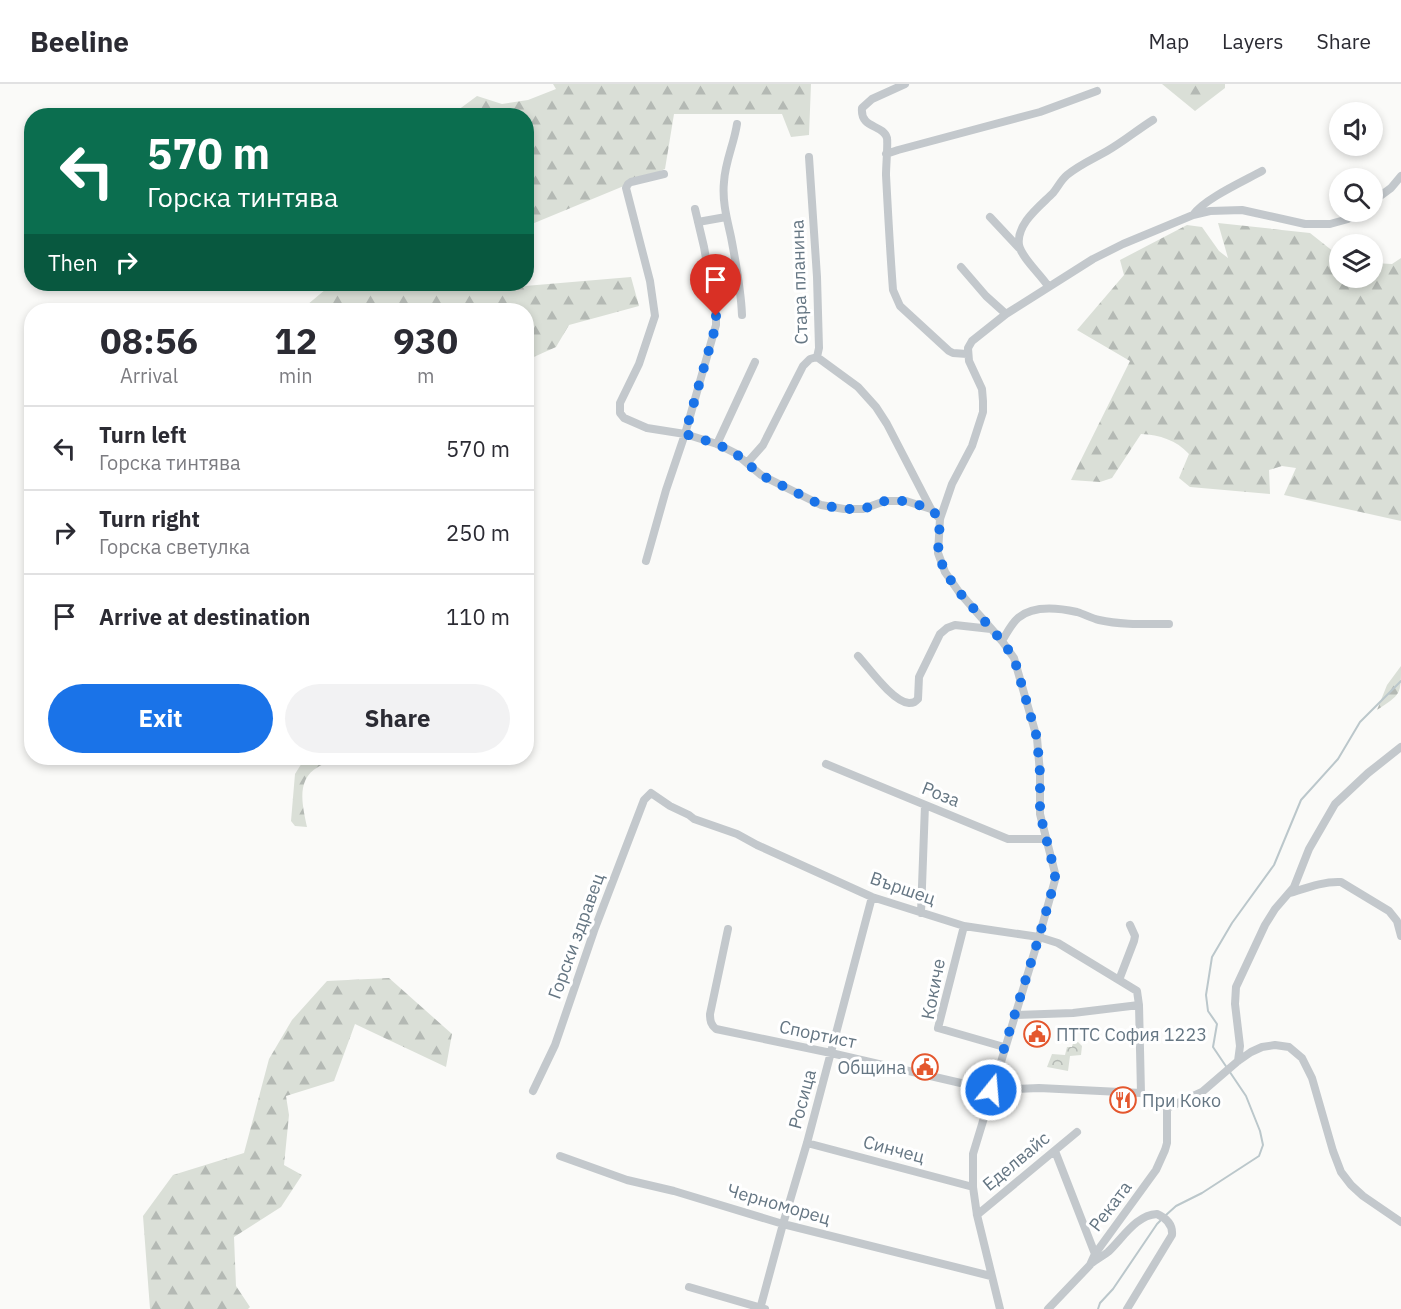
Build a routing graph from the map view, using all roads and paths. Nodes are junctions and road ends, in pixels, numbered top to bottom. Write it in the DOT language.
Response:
graph roads {
  1 [pos="905,84"];
  2 [pos="1097,91"];
  3 [pos="1153,120"];
  4 [pos="736,124"];
  5 [pos="886,154"];
  6 [pos="809,157"];
  7 [pos="1262,171"];
  8 [pos="664,174"];
  9 [pos="1401,176"];
  10 [pos="1383,194"];
  11 [pos="695,209"];
  12 [pos="1192,215"];
  13 [pos="726,217"];
  14 [pos="990,217"];
  15 [pos="698,222"];
  16 [pos="1337,222"];
  17 [pos="1019,249"];
  18 [pos="961,267"];
  19 [pos="1048,286"];
  20 [pos="1006,314"];
  21 [pos="742,315"];
  22 [pos="967,354"];
  23 [pos="817,357"];
  24 [pos="755,362"];
  25 [pos="685,434"];
  26 [pos="717,444"];
  27 [pos="747,463"];
  28 [pos="931,509"];
  29 [pos="940,519"];
  30 [pos="646,561"];
  31 [pos="1169,624"];
  32 [pos="991,629"];
  33 [pos="1002,641"];
  34 [pos="858,656"];
  35 [pos="1401,747"];
  36 [pos="826,764"];
  37 [pos="651,793"];
  38 [pos="925,805"];
  39 [pos="1046,839"];
  40 [pos="1290,893"];
  41 [pos="872,897"];
  42 [pos="921,913"];
  43 [pos="1130,925"];
  44 [pos="964,926"];
  45 [pos="728,929"];
  46 [pos="1401,936"];
  47 [pos="1039,937"];
  48 [pos="1119,980"];
  49 [pos="1139,1005"];
  50 [pos="1015,1015"];
  51 [pos="1004,1047"];
  52 [pos="831,1053"];
  53 [pos="1238,1061"];
  54 [pos="991,1090"];
  55 [pos="533,1091"];
  56 [pos="1141,1093"];
  57 [pos="1167,1108"];
  58 [pos="1077,1132"];
  59 [pos="807,1143"];
  60 [pos="1055,1151"];
  61 [pos="560,1156"];
  62 [pos="972,1187"];
  63 [pos="977,1215"];
  64 [pos="1401,1222"];
  65 [pos="783,1224"];
  66 [pos="1095,1254"];
  67 [pos="1089,1265"];
  68 [pos="991,1276"];
  69 [pos="689,1287"];
  70 [pos="762,1309"];
  71 [pos="1000,1309"];
  72 [pos="1048,1309"];
  73 [pos="1127,1309"];
  1 -- 5 [label="street"];
  2 -- 5 [label="street"];
  3 -- 17 [label="street"];
  4 -- 13 [label="street"];
  5 -- 22 [label="street"];
  6 -- 23 [label="street, Стара планина"];
  7 -- 12 [label="street"];
  8 -- 25 [label="street"];
  9 -- 10 [label="street"];
  11 -- 15 [label="street"];
  12 -- 16 [label="street"];
  12 -- 19 [label="street"];
  13 -- 15 [label="street"];
  13 -- 21 [label="street"];
  14 -- 17 [label="street"];
  15 -- 25 [label="street"];
  17 -- 19 [label="street"];
  18 -- 20 [label="street"];
  19 -- 20 [label="street"];
  20 -- 22 [label="street"];
  22 -- 29 [label="street"];
  23 -- 27 [label="street"];
  23 -- 28 [label="street, Стара планина"];
  24 -- 26 [label="street"];
  25 -- 26 [label="street"];
  25 -- 30 [label="street"];
  26 -- 27 [label="street"];
  27 -- 28 [label="street"];
  28 -- 29 [label="street, Стара планина"];
  29 -- 32 [label="street"];
  31 -- 33 [label="street"];
  32 -- 33 [label="street"];
  32 -- 34 [label="street"];
  33 -- 39 [label="street"];
  35 -- 40 [label="street"];
  36 -- 38 [label="street, Роза"];
  37 -- 41 [label="street, Вършец"];
  37 -- 55 [label="street, Горски здравец"];
  38 -- 39 [label="street, Роза"];
  38 -- 42 [label="street"];
  39 -- 47 [label="street"];
  40 -- 46 [label="street"];
  40 -- 53 [label="street"];
  41 -- 42 [label="street, Вършец"];
  41 -- 52 [label="street, Росица"];
  42 -- 44 [label="street, Вършец"];
  43 -- 48 [label="street"];
  44 -- 47 [label="street, Вършец"];
  44 -- 51 [label="street, Кокиче"];
  45 -- 52 [label="street, Спортист"];
  47 -- 48 [label="street, Вършец"];
  47 -- 50 [label="street"];
  48 -- 49 [label="street, Вършец"];
  49 -- 50 [label="street"];
  49 -- 56 [label="street"];
  50 -- 51 [label="street"];
  51 -- 54 [label="street"];
  52 -- 54 [label="street, Спортист"];
  52 -- 59 [label="street, Росица"];
  53 -- 57 [label="street"];
  53 -- 64 [label="street"];
  54 -- 56 [label="street, Спортист"];
  54 -- 62 [label="street"];
  56 -- 57 [label="street, Спортист"];
  57 -- 66 [label="street, Реката"];
  58 -- 60 [label="street, Еделвайс"];
  59 -- 62 [label="street, Синчец"];
  59 -- 65 [label="street, Росица"];
  60 -- 63 [label="street, Еделвайс"];
  60 -- 66 [label="street"];
  61 -- 65 [label="street, Черноморец"];
  62 -- 63 [label="street"];
  63 -- 68 [label="street"];
  65 -- 68 [label="street, Черноморец"];
  65 -- 70 [label="street, Росица"];
  66 -- 67 [label="street, Реката"];
  67 -- 72 [label="street, Реката"];
  67 -- 73 [label="street"];
  68 -- 71 [label="street"];
  69 -- 70 [label="street"];
}
